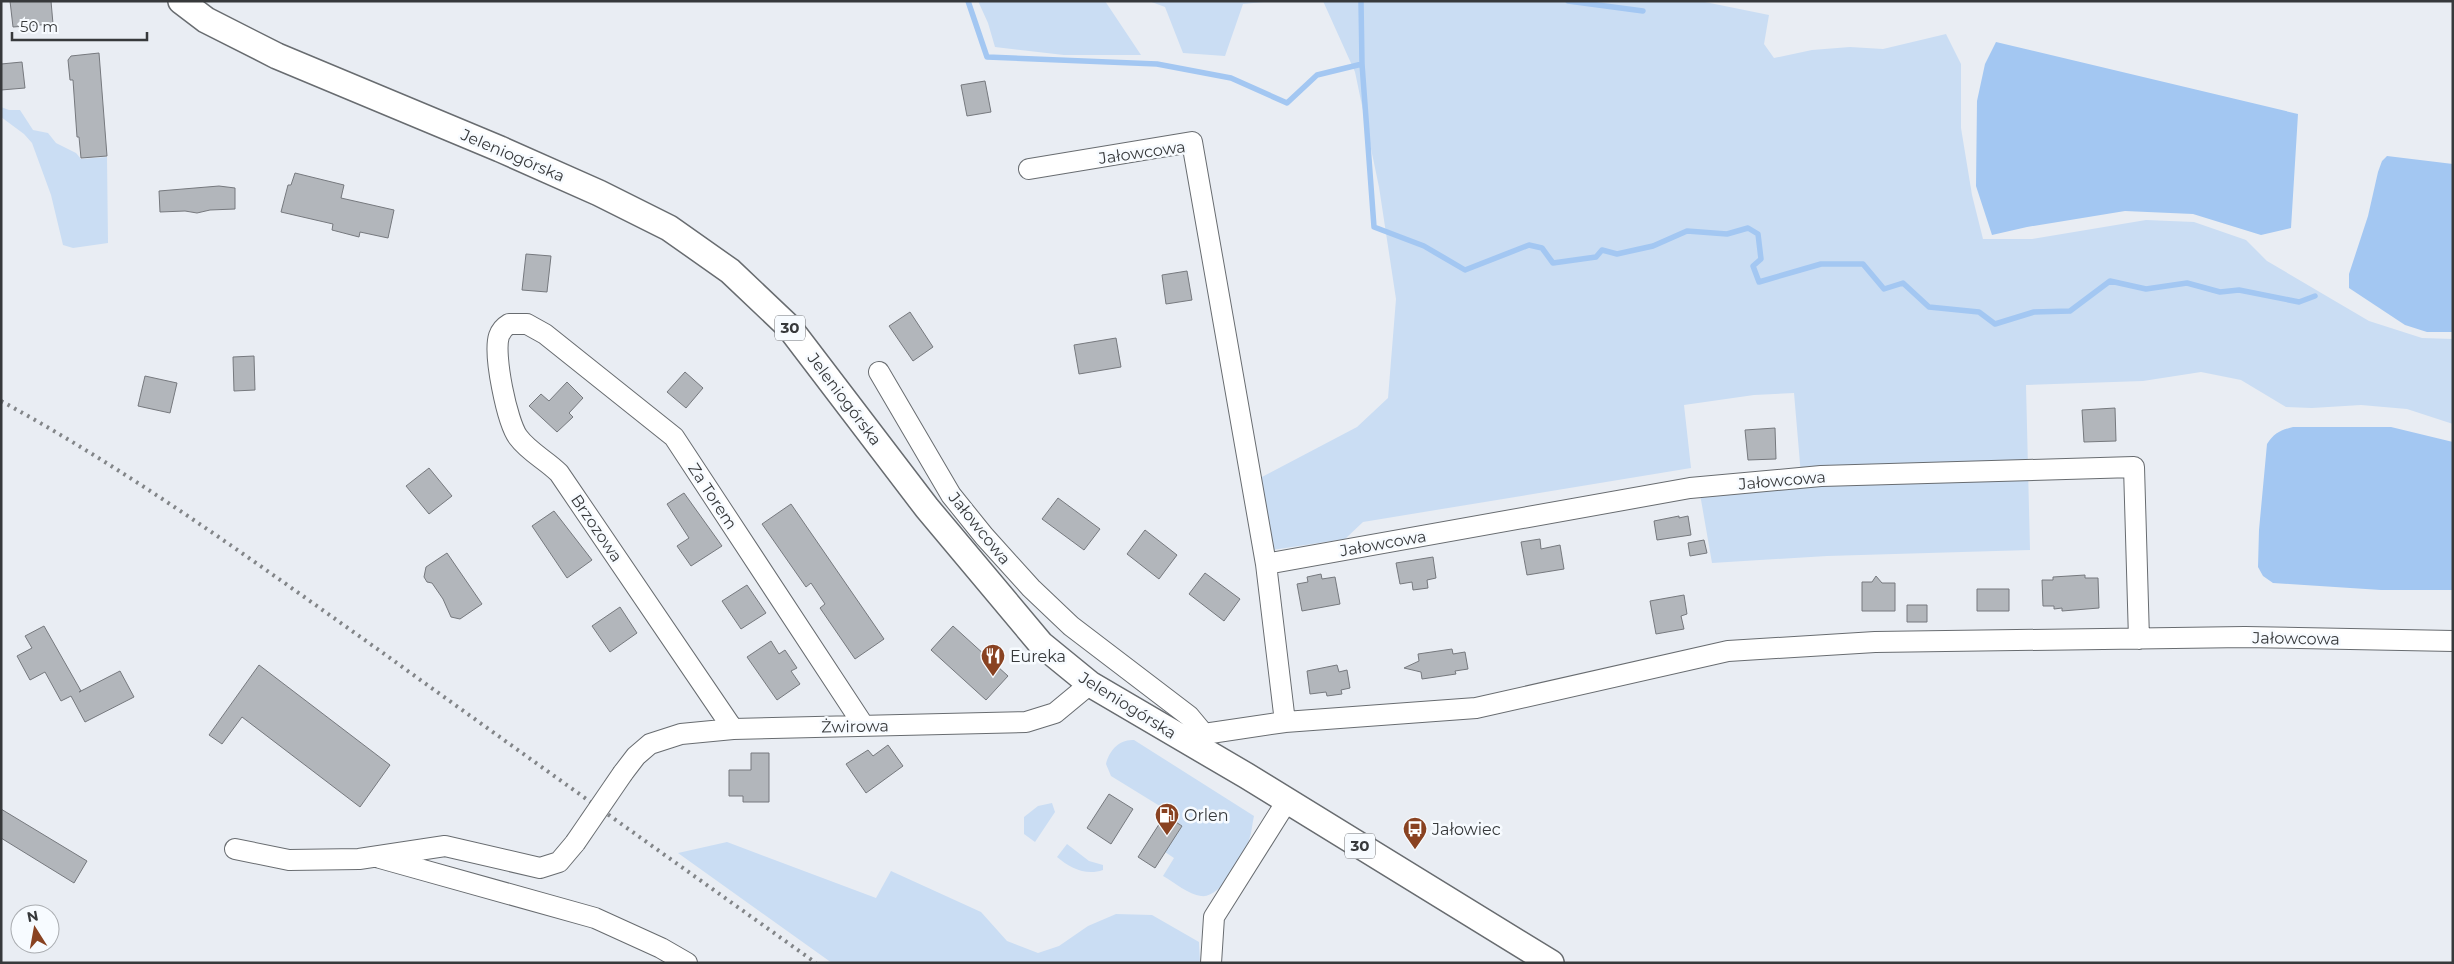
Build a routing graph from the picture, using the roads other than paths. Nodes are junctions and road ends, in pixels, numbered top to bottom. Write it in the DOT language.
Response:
graph roads {
  1 [pos="181,1"];
  2 [pos="1028,169"];
  3 [pos="509,324"];
  4 [pos="880,372"];
  5 [pos="1266,564"];
  6 [pos="2139,639"];
  7 [pos="2453,641"];
  8 [pos="1090,684"];
  9 [pos="1285,722"];
  10 [pos="864,726"];
  11 [pos="733,729"];
  12 [pos="1196,738"];
  13 [pos="1287,802"];
  14 [pos="235,850"];
  15 [pos="374,857"];
  16 [pos="687,963"];
  17 [pos="1211,963"];
  18 [pos="1551,963"];
  1 -- 8 [label="main road, Jeleniogórska / 30"];
  2 -- 5 [label="street, Jałowcowa"];
  3 -- 10 [label="street, Za Torem"];
  3 -- 11 [label="street, Brzozowa"];
  4 -- 12 [label="street, Jałowcowa"];
  5 -- 6 [label="street, Jałowcowa"];
  5 -- 9 [label="street, Jałowcowa"];
  6 -- 7 [label="street, Jałowcowa"];
  6 -- 9 [label="street, Jałowcowa"];
  8 -- 10 [label="street, Żwirowa"];
  8 -- 12 [label="main road, Jeleniogórska / 30"];
  9 -- 12 [label="street, Jałowcowa"];
  10 -- 11 [label="street, Żwirowa"];
  11 -- 15 [label="street, Żwirowa, bridge"];
  12 -- 13 [label="main road, Jeleniogórska / 30"];
  13 -- 17 [label="street"];
  13 -- 18 [label="main road, 30"];
  14 -- 15 [label="street"];
  15 -- 16 [label="street"];
}
